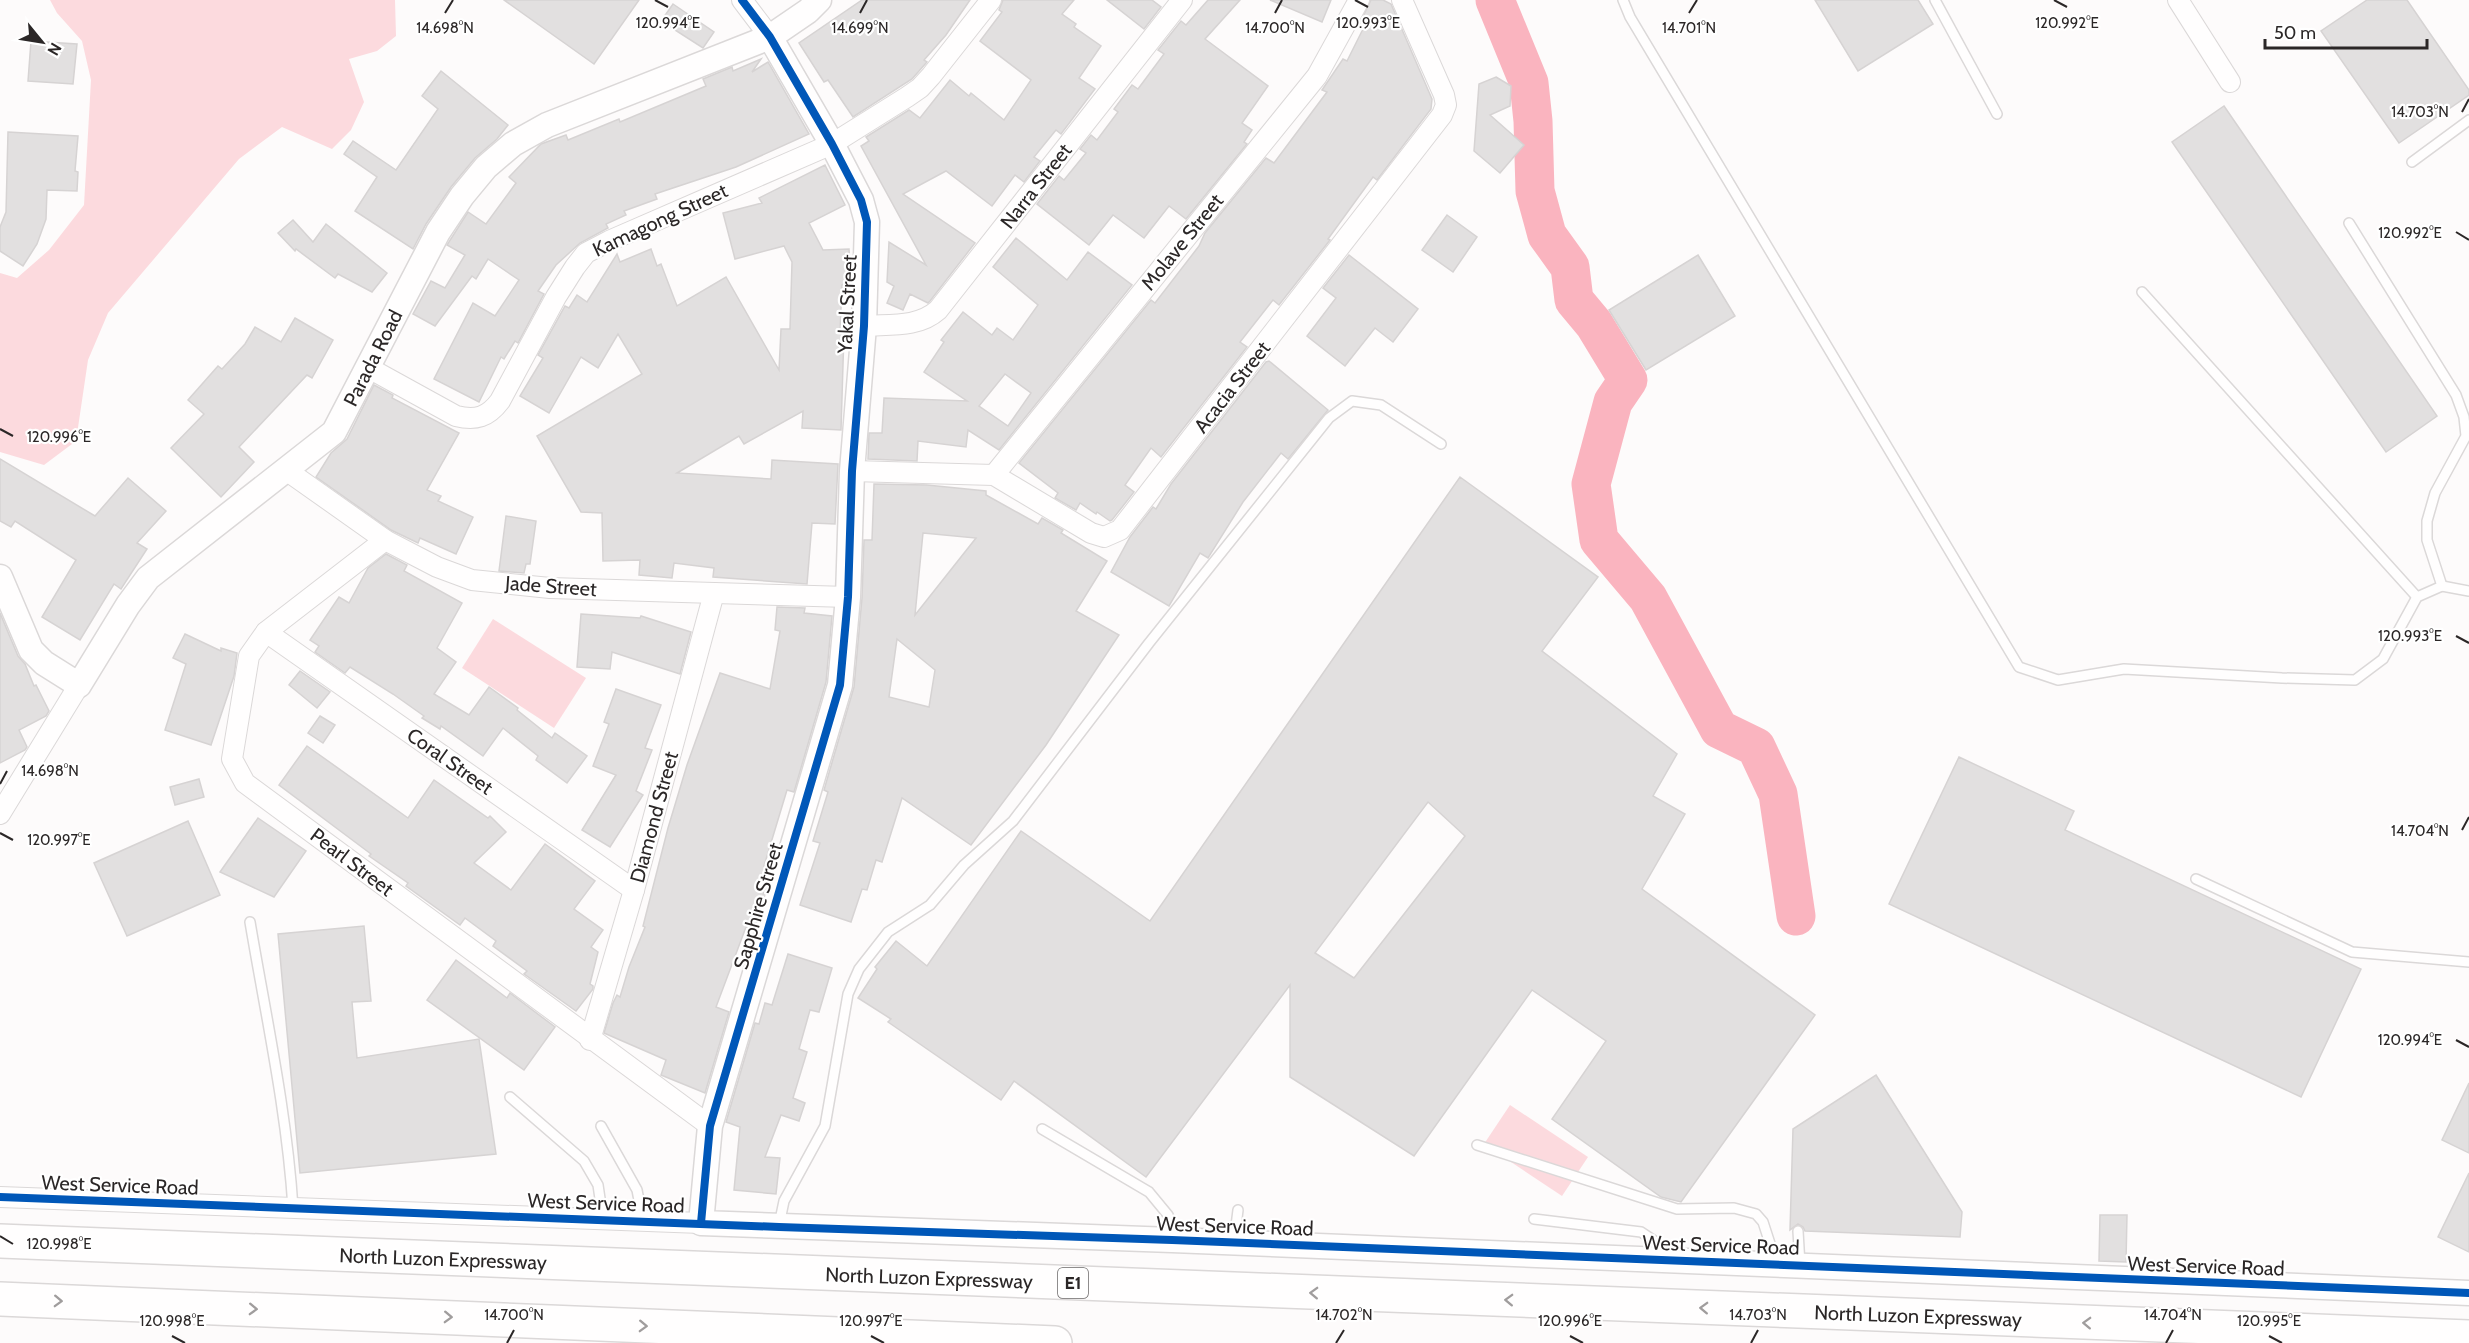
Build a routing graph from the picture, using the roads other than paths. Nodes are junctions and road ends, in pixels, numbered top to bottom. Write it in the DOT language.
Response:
graph roads {
  1 [pos="742,0"];
  2 [pos="819,0"];
  3 [pos="991,0"];
  4 [pos="1182,0"];
  5 [pos="1359,0"];
  6 [pos="1402,0"];
  7 [pos="1623,0"];
  8 [pos="1935,0"];
  9 [pos="2178,0"];
  10 [pos="770,37"];
  11 [pos="2230,82"];
  12 [pos="1997,114"];
  13 [pos="2469,120"];
  14 [pos="832,144"];
  15 [pos="2412,162"];
  16 [pos="2349,223"];
  17 [pos="2142,292"];
  18 [pos="864,326"];
  19 [pos="368,367"];
  20 [pos="1441,444"];
  21 [pos="286,470"];
  22 [pos="852,471"];
  23 [pos="994,475"];
  24 [pos="385,540"];
  25 [pos="0,577"];
  26 [pos="2442,586"];
  27 [pos="2469,591"];
  28 [pos="714,593"];
  29 [pos="848,597"];
  30 [pos="2417,597"];
  31 [pos="266,632"];
  32 [pos="79,685"];
  33 [pos="0,814"];
  34 [pos="2196,879"];
  35 [pos="634,890"];
  36 [pos="250,922"];
  37 [pos="2469,962"];
  38 [pos="590,1040"];
  39 [pos="510,1097"];
  40 [pos="601,1126"];
  41 [pos="710,1126"];
  42 [pos="1042,1129"];
  43 [pos="1477,1145"];
  44 [pos="0,1197"];
  45 [pos="293,1208"];
  46 [pos="1238,1210"];
  47 [pos="1534,1219"];
  48 [pos="603,1220"];
  49 [pos="643,1221"];
  50 [pos="701,1223"];
  51 [pos="779,1227"];
  52 [pos="1798,1231"];
  53 [pos="1172,1240"];
  54 [pos="0,1241"];
  55 [pos="1234,1242"];
  56 [pos="1657,1259"];
  57 [pos="1789,1264"];
  58 [pos="2469,1293"];
  59 [pos="0,1299"];
  60 [pos="2469,1337"];
  61 [pos="1055,1343"];
  1 -- 10 [label="street"];
  2 -- 10 [label="street, Parada Road"];
  3 -- 14 [label="street, Kamagong Street"];
  4 -- 18 [label="street, Narra Street"];
  5 -- 23 [label="street, Molave Street"];
  6 -- 23 [label="street, Acacia Street"];
  7 -- 30 [label="lane"];
  8 -- 12 [label="lane"];
  9 -- 11 [label="street"];
  10 -- 14 [label="street, Yakal Street"];
  10 -- 19 [label="street, Parada Road"];
  13 -- 15 [label="lane"];
  14 -- 18 [label="street, Yakal Street"];
  14 -- 19 [label="street, Kamagong Street"];
  16 -- 26 [label="lane"];
  17 -- 30 [label="lane"];
  18 -- 22 [label="street, Yakal Street"];
  19 -- 21 [label="street, Parada Road"];
  20 -- 51 [label="lane"];
  21 -- 24 [label="street, Jade Street"];
  21 -- 32 [label="street, Parada Road"];
  22 -- 23 [label="street, Acacia Street"];
  22 -- 29 [label="street, Yakal Street"];
  24 -- 28 [label="street, Jade Street"];
  24 -- 31 [label="street, Pearl Street"];
  25 -- 32 [label="street"];
  26 -- 27 [label="lane"];
  26 -- 30 [label="lane"];
  28 -- 29 [label="street, Jade Street"];
  28 -- 35 [label="street, Diamond Street"];
  29 -- 41 [label="street, Sapphire Street"];
  31 -- 35 [label="street, Coral Street"];
  31 -- 38 [label="street, Pearl Street"];
  32 -- 33 [label="street, Parada Road"];
  34 -- 37 [label="lane"];
  35 -- 38 [label="street, Diamond Street"];
  36 -- 45 [label="lane"];
  38 -- 41 [label="street, Pearl Street"];
  39 -- 48 [label="lane"];
  40 -- 49 [label="lane"];
  41 -- 50 [label="street, Sapphire Street"];
  42 -- 53 [label="lane"];
  43 -- 57 [label="lane"];
  44 -- 45 [label="street, West Service Road"];
  45 -- 48 [label="street, West Service Road"];
  46 -- 55 [label="lane"];
  47 -- 56 [label="lane"];
  48 -- 49 [label="street, West Service Road"];
  49 -- 50 [label="street, West Service Road"];
  50 -- 51 [label="street, West Service Road"];
  51 -- 53 [label="street, West Service Road"];
  52 -- 57 [label="lane"];
  53 -- 55 [label="street, West Service Road"];
  60 -- 54 [label="highway, North Luzon Expressway / E1, one-way"];
  55 -- 56 [label="street, West Service Road"];
  56 -- 57 [label="street, West Service Road"];
  57 -- 58 [label="street, West Service Road"];
  59 -- 61 [label="highway, one-way"];
}
